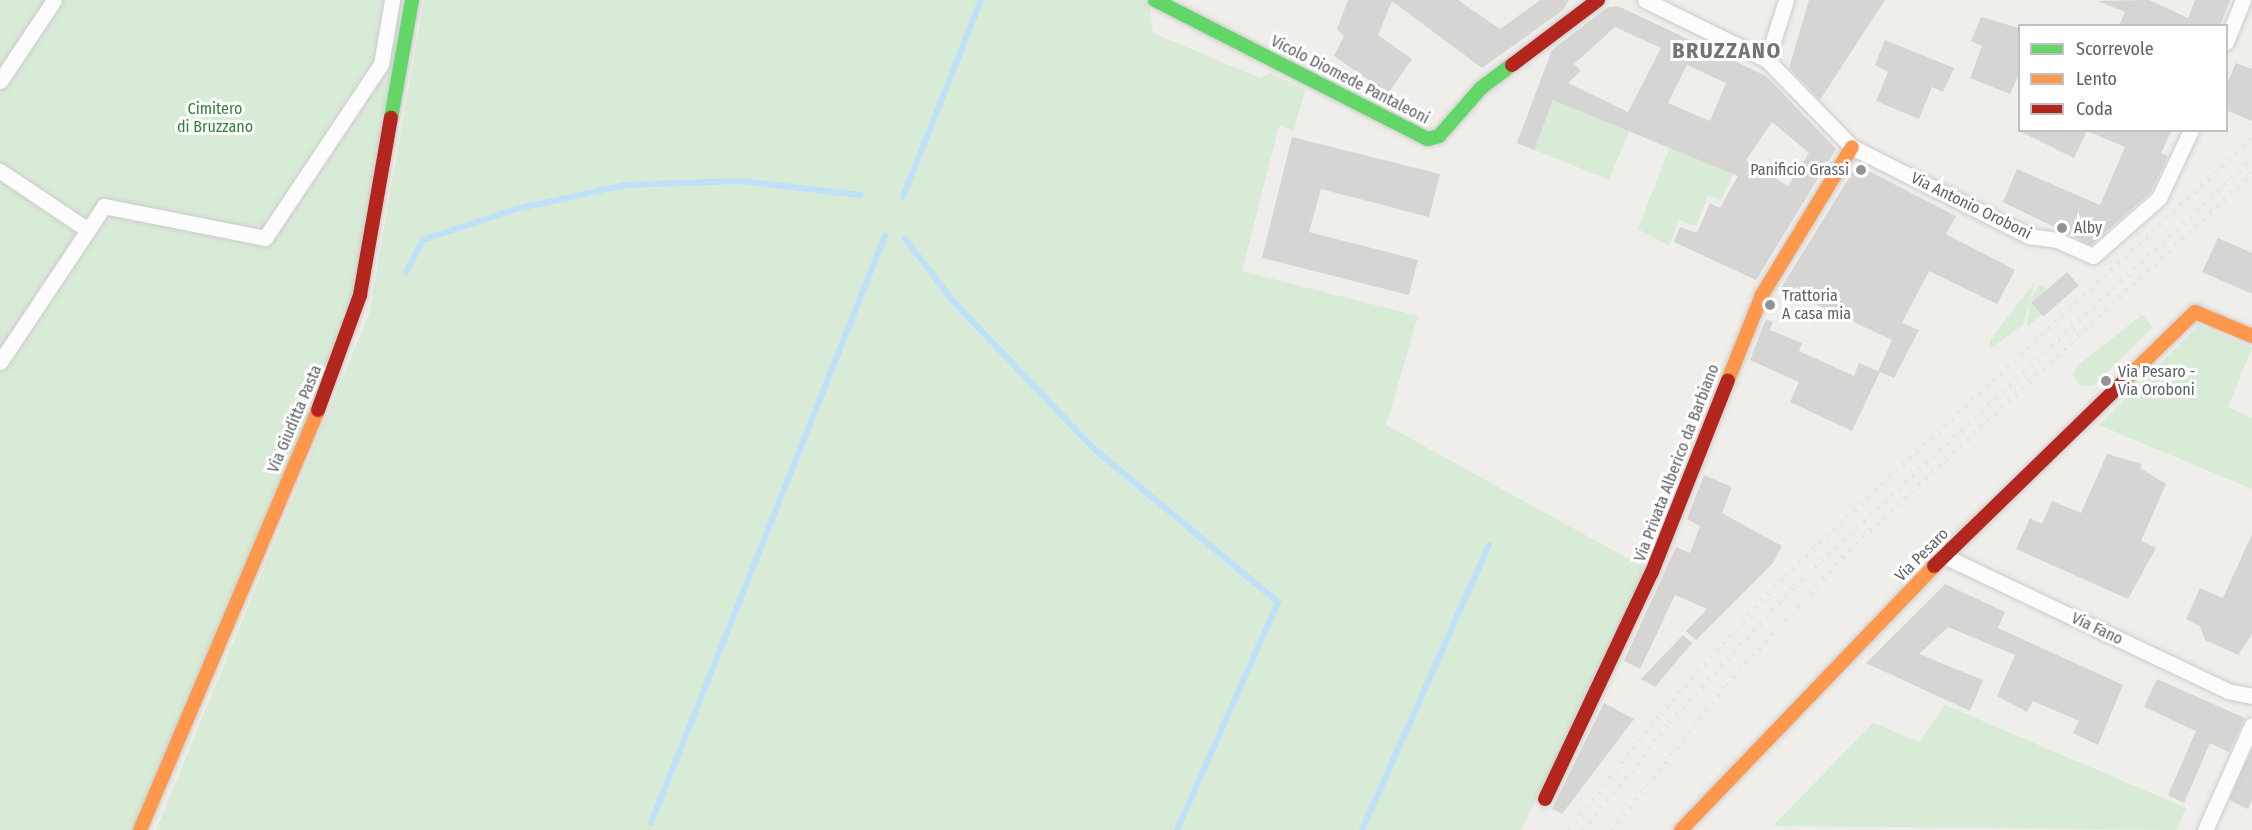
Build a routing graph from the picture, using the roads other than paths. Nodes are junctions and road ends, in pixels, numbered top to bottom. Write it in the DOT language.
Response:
graph roads {
  1 [pos="54,0"];
  2 [pos="392,0"];
  3 [pos="412,0"];
  4 [pos="1155,0"];
  5 [pos="1598,0"];
  6 [pos="1646,0"];
  7 [pos="1786,0"];
  8 [pos="2243,0"];
  9 [pos="2228,37"];
  10 [pos="1767,60"];
  11 [pos="0,81"];
  12 [pos="2190,132"];
  13 [pos="1852,147"];
  14 [pos="0,171"];
  15 [pos="88,230"];
  16 [pos="2252,336"];
  17 [pos="0,362"];
  18 [pos="1944,556"];
  19 [pos="2252,696"];
  20 [pos="2252,725"];
  21 [pos="1545,799"];
  22 [pos="140,830"];
  23 [pos="1681,830"];
  24 [pos="2205,830"];
  1 -- 11 [label="street"];
  2 -- 15 [label="street"];
  3 -- 22 [label="street, Via Giuditta Pasta"];
  4 -- 5 [label="street, Vicolo Diomede Pantaleoni"];
  6 -- 10 [label="street, Via Antonio Oroboni"];
  7 -- 10 [label="street"];
  8 -- 9 [label="street"];
  10 -- 13 [label="street, Via Antonio Oroboni"];
  12 -- 13 [label="street, Via Antonio Oroboni"];
  13 -- 21 [label="street, Via Privata Alberico da Barbiano"];
  14 -- 15 [label="street"];
  15 -- 17 [label="street"];
  16 -- 18 [label="street, Via Pesaro"];
  18 -- 19 [label="street, Via Fano"];
  18 -- 23 [label="street, Via Pesaro"];
  20 -- 24 [label="street"];
}
